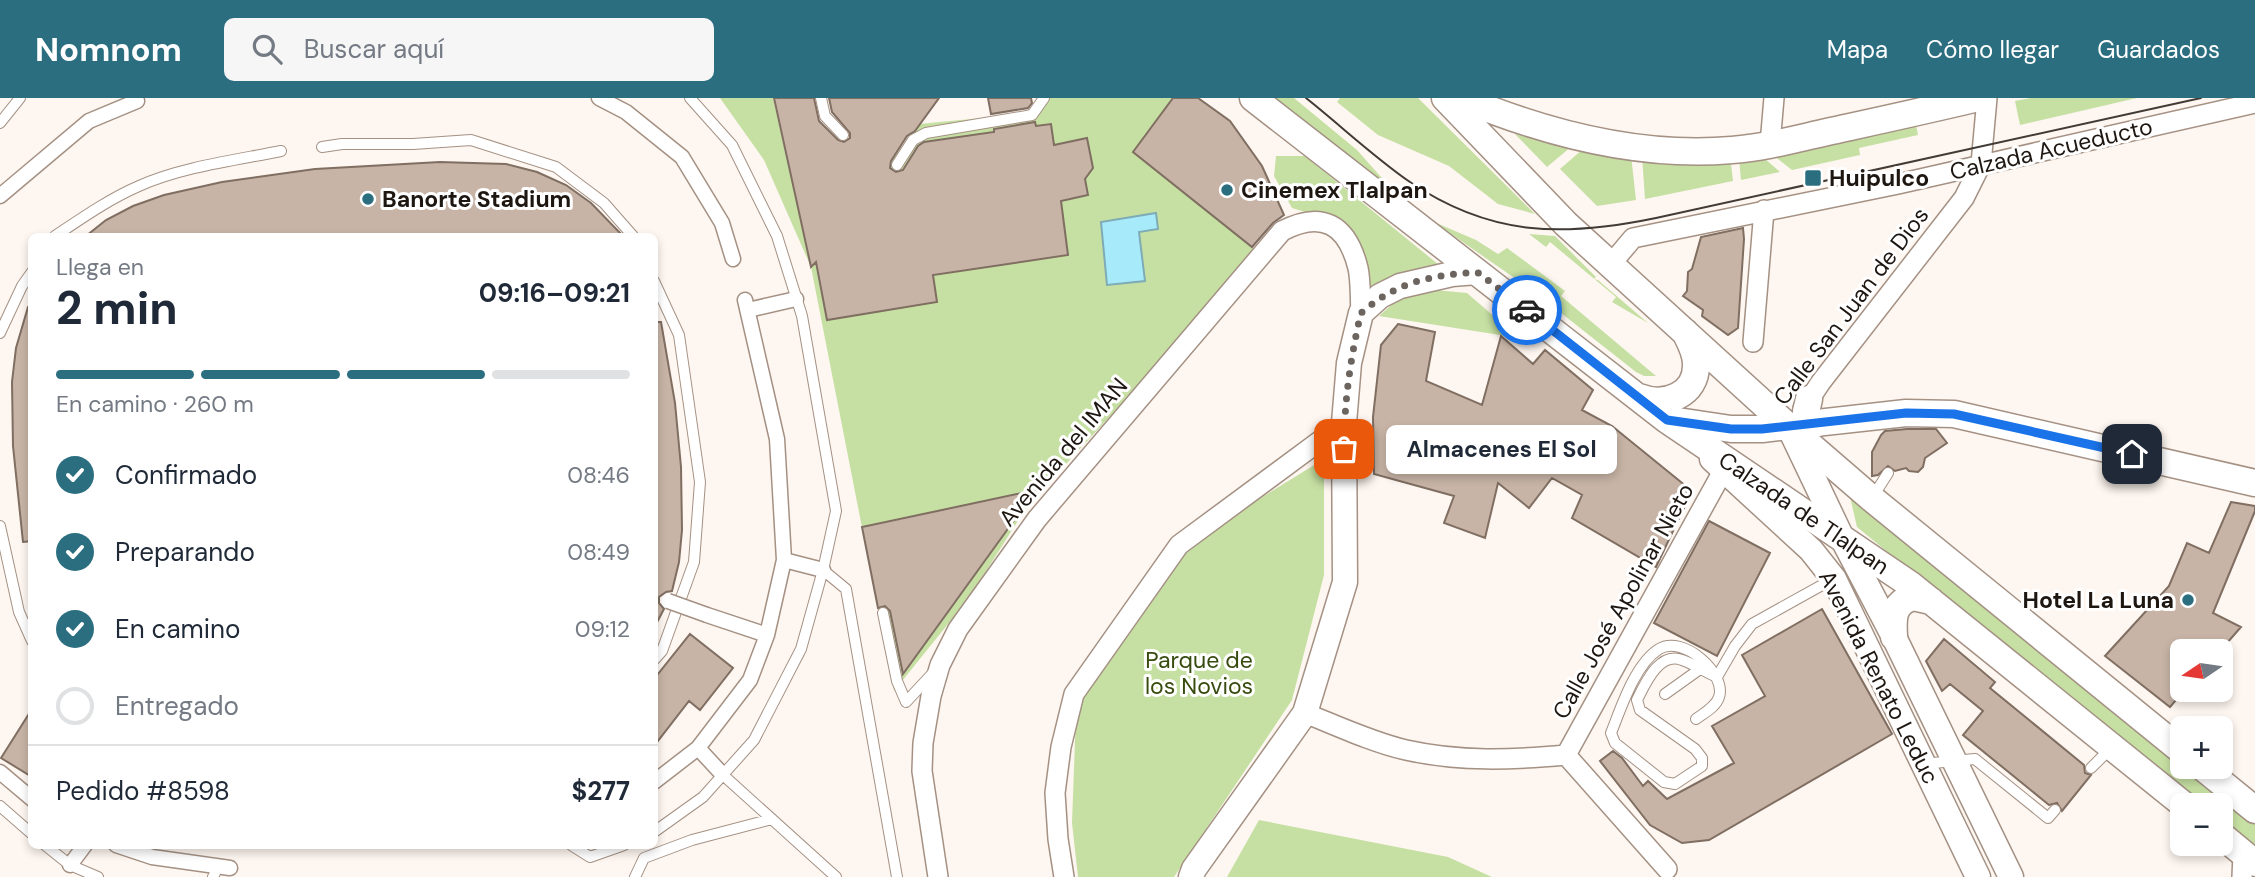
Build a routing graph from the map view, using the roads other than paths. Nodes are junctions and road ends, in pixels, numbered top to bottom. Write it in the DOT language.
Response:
graph roads {
  1 [pos="20,98"];
  2 [pos="599,98"];
  3 [pos="690,98"];
  4 [pos="821,98"];
  5 [pos="1044,98"];
  6 [pos="1253,98"];
  7 [pos="1446,98"];
  8 [pos="1461,98"];
  9 [pos="1774,98"];
  10 [pos="1978,98"];
  11 [pos="1987,98"];
  12 [pos="137,101"];
  13 [pos="621,103"];
  14 [pos="2255,103"];
  15 [pos="0,123"];
  16 [pos="843,135"];
  17 [pos="1770,144"];
  18 [pos="322,147"];
  19 [pos="281,151"];
  20 [pos="1982,164"];
  21 [pos="897,165"];
  22 [pos="0,197"];
  23 [pos="1764,211"];
  24 [pos="60,233"];
  25 [pos="630,233"];
  26 [pos="733,260"];
  27 [pos="1611,264"];
  28 [pos="1477,272"];
  29 [pos="28,278"];
  30 [pos="658,290"];
  31 [pos="796,299"];
  32 [pos="1361,313"];
  33 [pos="1682,328"];
  34 [pos="0,333"];
  35 [pos="1754,342"];
  36 [pos="1639,397"];
  37 [pos="1814,411"];
  38 [pos="1667,420"];
  39 [pos="1344,423"];
  40 [pos="1790,428"];
  41 [pos="1692,438"];
  42 [pos="1723,471"];
  43 [pos="1888,472"];
  44 [pos="2255,483"];
  45 [pos="1871,498"];
  46 [pos="0,526"];
  47 [pos="1841,536"];
  48 [pos="784,560"];
  49 [pos="823,570"];
  50 [pos="1834,579"];
  51 [pos="668,600"];
  52 [pos="1931,601"];
  53 [pos="883,613"];
  54 [pos="28,632"];
  55 [pos="767,635"];
  56 [pos="1894,638"];
  57 [pos="658,656"];
  58 [pos="1696,663"];
  59 [pos="940,665"];
  60 [pos="1717,677"];
  61 [pos="1641,679"];
  62 [pos="1665,694"];
  63 [pos="1621,709"];
  64 [pos="1640,710"];
  65 [pos="1305,713"];
  66 [pos="1696,719"];
  67 [pos="2170,741"];
  68 [pos="2113,746"];
  69 [pos="698,748"];
  70 [pos="1566,755"];
  71 [pos="1952,760"];
  72 [pos="1923,764"];
  73 [pos="2091,768"];
  74 [pos="0,772"];
  75 [pos="723,775"];
  76 [pos="658,779"];
  77 [pos="2217,779"];
  78 [pos="2170,793"];
  79 [pos="28,796"];
  80 [pos="0,806"];
  81 [pos="2055,810"];
  82 [pos="2255,810"];
  83 [pos="772,819"];
  84 [pos="658,829"];
  85 [pos="28,830"];
  86 [pos="50,849"];
  87 [pos="82,849"];
  88 [pos="128,849"];
  89 [pos="577,849"];
  90 [pos="613,849"];
  91 [pos="2233,849"];
  92 [pos="70,865"];
  93 [pos="2247,865"];
  94 [pos="230,868"];
  95 [pos="1667,869"];
  96 [pos="1199,871"];
  97 [pos="98,877"];
  98 [pos="635,877"];
  99 [pos="836,877"];
  100 [pos="897,877"];
  101 [pos="938,877"];
  102 [pos="1064,877"];
  103 [pos="1979,877"];
  104 [pos="2011,877"];
  1 -- 15 [label="lane"];
  2 -- 13 [label="street"];
  3 -- 31 [label="lane"];
  4 -- 16 [label="lane"];
  5 -- 21 [label="lane"];
  6 -- 28 [label="main road, Calzada de Tlalpan"];
  7 -- 27 [label="main road, Calzada de Tlalpan"];
  8 -- 17 [label="main road"];
  9 -- 17 [label="street"];
  10 -- 17 [label="main road"];
  11 -- 20 [label="street, Calle San Juan de Dios"];
  12 -- 22 [label="street"];
  13 -- 26 [label="street"];
  14 -- 20 [label="street, Calzada Acueducto"];
  18 -- 25 [label="lane"];
  19 -- 24 [label="lane"];
  20 -- 23 [label="street, Calzada Acueducto"];
  20 -- 37 [label="street, Calle San Juan de Dios"];
  23 -- 27 [label="street, Calzada Acueducto"];
  23 -- 35 [label="street"];
  27 -- 33 [label="main road, Calzada de Tlalpan"];
  28 -- 32 [label="street"];
  28 -- 36 [label="main road, Calzada de Tlalpan"];
  29 -- 34 [label="lane"];
  30 -- 57 [label="lane"];
  31 -- 48 [label="street"];
  31 -- 49 [label="lane"];
  32 -- 39 [label="street"];
  32 -- 59 [label="street, Avenida del IMAN"];
  33 -- 36 [label="main road"];
  33 -- 40 [label="main road, Calzada de Tlalpan"];
  36 -- 38 [label="main road, Calzada de Tlalpan"];
  37 -- 40 [label="main road"];
  37 -- 44 [label="main road"];
  38 -- 40 [label="main road"];
  38 -- 41 [label="main road, Calzada de Tlalpan"];
  39 -- 65 [label="street"];
  39 -- 102 [label="street"];
  40 -- 45 [label="main road, Calzada de Tlalpan"];
  40 -- 47 [label="street, Avenida Renato Leduc"];
  41 -- 42 [label="street, Avenida Renato Leduc"];
  41 -- 47 [label="main road, Calzada de Tlalpan"];
  42 -- 50 [label="street, Avenida Renato Leduc"];
  42 -- 70 [label="street, Calle José Apolinar Nieto"];
  43 -- 45 [label="lane"];
  45 -- 67 [label="main road, Calzada de Tlalpan"];
  46 -- 54 [label="lane"];
  47 -- 52 [label="main road, Calzada de Tlalpan"];
  47 -- 56 [label="street, Avenida Renato Leduc"];
  48 -- 49 [label="street"];
  48 -- 55 [label="street"];
  49 -- 75 [label="lane"];
  49 -- 100 [label="lane"];
  50 -- 60 [label="lane"];
  50 -- 72 [label="street, Avenida Renato Leduc"];
  51 -- 55 [label="street, bridge"];
  52 -- 56 [label="main road"];
  52 -- 68 [label="main road, Calzada de Tlalpan"];
  53 -- 59 [label="lane"];
  55 -- 69 [label="street"];
  56 -- 71 [label="street, Avenida Renato Leduc"];
  58 -- 60 [label="lane"];
  58 -- 61 [label="lane"];
  58 -- 62 [label="lane"];
  59 -- 101 [label="street, Avenida del IMAN"];
  60 -- 66 [label="lane"];
  61 -- 63 [label="lane"];
  61 -- 64 [label="lane"];
  63 -- 64 [label="lane"];
  63 -- 64 [label="lane"];
  65 -- 70 [label="street, Calle José Apolinar Nieto"];
  65 -- 96 [label="street"];
  68 -- 73 [label="lane"];
  68 -- 78 [label="main road, Calzada de Tlalpan"];
  69 -- 75 [label="street"];
  69 -- 76 [label="street"];
  70 -- 95 [label="street, Calle José Apolinar Nieto"];
  71 -- 72 [label="lane"];
  71 -- 81 [label="lane"];
  71 -- 104 [label="street, Avenida Renato Leduc"];
  72 -- 103 [label="street, Avenida Renato Leduc"];
  74 -- 79 [label="street"];
  75 -- 83 [label="lane"];
  75 -- 84 [label="lane"];
  77 -- 82 [label="main road"];
  80 -- 85 [label="lane"];
  83 -- 98 [label="lane"];
  83 -- 99 [label="lane"];
  86 -- 92 [label="lane"];
  87 -- 92 [label="street"];
  88 -- 94 [label="street"];
  89 -- 90 [label="lane"];
  91 -- 93 [label="main road"];
  92 -- 97 [label="lane"];
}
